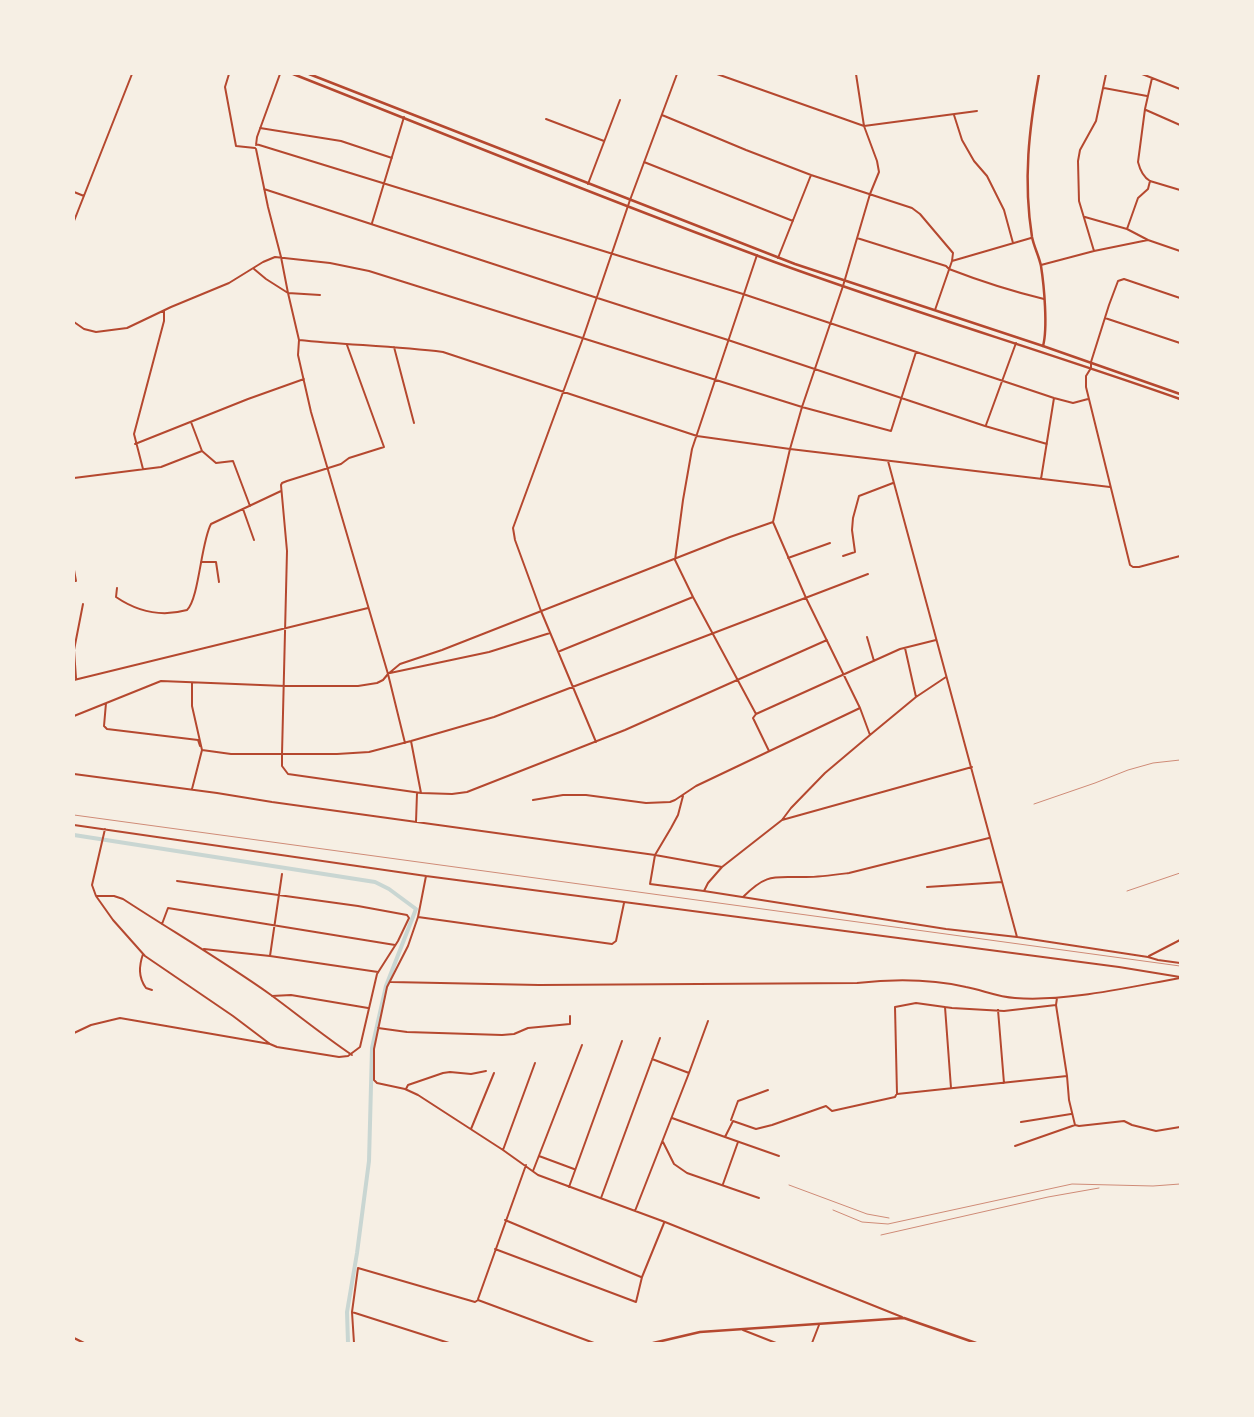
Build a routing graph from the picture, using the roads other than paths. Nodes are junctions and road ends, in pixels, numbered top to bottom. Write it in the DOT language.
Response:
graph roads {
  1 [pos="132,74"];
  2 [pos="229,74"];
  3 [pos="280,74"];
  4 [pos="293,74"];
  5 [pos="309,74"];
  6 [pos="677,74"];
  7 [pos="717,74"];
  8 [pos="856,74"];
  9 [pos="1039,74"];
  10 [pos="1106,74"];
  11 [pos="1142,74"];
  12 [pos="1152,78"];
  13 [pos="1104,88"];
  14 [pos="1180,89"];
  15 [pos="1147,96"];
  16 [pos="620,100"];
  17 [pos="1145,109"];
  18 [pos="977,111"];
  19 [pos="662,115"];
  20 [pos="954,115"];
  21 [pos="404,118"];
  22 [pos="546,119"];
  23 [pos="1180,124"];
  24 [pos="864,126"];
  25 [pos="260,128"];
  26 [pos="604,141"];
  27 [pos="256,144"];
  28 [pos="256,148"];
  29 [pos="392,158"];
  30 [pos="644,162"];
  31 [pos="811,174"];
  32 [pos="1150,181"];
  33 [pos="384,183"];
  34 [pos="588,184"];
  35 [pos="264,189"];
  36 [pos="1180,190"];
  37 [pos="74,192"];
  38 [pos="870,194"];
  39 [pos="84,196"];
  40 [pos="630,200"];
  41 [pos="628,207"];
  42 [pos="1085,217"];
  43 [pos="74,221"];
  44 [pos="793,221"];
  45 [pos="372,223"];
  46 [pos="1127,229"];
  47 [pos="857,238"];
  48 [pos="1032,238"];
  49 [pos="1148,240"];
  50 [pos="1013,243"];
  51 [pos="1094,251"];
  52 [pos="1180,251"];
  53 [pos="613,253"];
  54 [pos="757,255"];
  55 [pos="281,257"];
  56 [pos="778,258"];
  57 [pos="952,261"];
  58 [pos="1041,265"];
  59 [pos="253,268"];
  60 [pos="948,269"];
  61 [pos="844,281"];
  62 [pos="843,286"];
  63 [pos="288,293"];
  64 [pos="743,294"];
  65 [pos="320,295"];
  66 [pos="597,297"];
  67 [pos="1180,298"];
  68 [pos="1044,299"];
  69 [pos="164,311"];
  70 [pos="933,311"];
  71 [pos="1105,318"];
  72 [pos="74,322"];
  73 [pos="830,323"];
  74 [pos="583,338"];
  75 [pos="299,340"];
  76 [pos="728,340"];
  77 [pos="1016,343"];
  78 [pos="1180,343"];
  79 [pos="347,345"];
  80 [pos="1043,346"];
  81 [pos="394,347"];
  82 [pos="916,352"];
  83 [pos="1091,362"];
  84 [pos="815,368"];
  85 [pos="1091,368"];
  86 [pos="304,379"];
  87 [pos="716,380"];
  88 [pos="1002,380"];
  89 [pos="563,392"];
  90 [pos="1180,394"];
  91 [pos="901,398"];
  92 [pos="1054,398"];
  93 [pos="1088,399"];
  94 [pos="1180,399"];
  95 [pos="802,407"];
  96 [pos="191,422"];
  97 [pos="414,423"];
  98 [pos="986,426"];
  99 [pos="697,436"];
  100 [pos="135,444"];
  101 [pos="1047,444"];
  102 [pos="790,449"];
  103 [pos="202,451"];
  104 [pos="888,460"];
  105 [pos="327,468"];
  106 [pos="143,469"];
  107 [pos="74,478"];
  108 [pos="1041,479"];
  109 [pos="893,484"];
  110 [pos="1110,487"];
  111 [pos="282,491"];
  112 [pos="250,506"];
  113 [pos="243,509"];
  114 [pos="773,522"];
  115 [pos="254,540"];
  116 [pos="830,543"];
  117 [pos="843,556"];
  118 [pos="1180,556"];
  119 [pos="788,558"];
  120 [pos="675,560"];
  121 [pos="201,562"];
  122 [pos="74,570"];
  123 [pos="868,574"];
  124 [pos="74,581"];
  125 [pos="219,582"];
  126 [pos="117,588"];
  127 [pos="692,598"];
  128 [pos="806,598"];
  129 [pos="83,604"];
  130 [pos="368,608"];
  131 [pos="541,611"];
  132 [pos="286,627"];
  133 [pos="551,633"];
  134 [pos="712,634"];
  135 [pos="866,638"];
  136 [pos="827,640"];
  137 [pos="936,640"];
  138 [pos="905,648"];
  139 [pos="559,651"];
  140 [pos="874,661"];
  141 [pos="388,674"];
  142 [pos="844,675"];
  143 [pos="946,676"];
  144 [pos="75,680"];
  145 [pos="737,680"];
  146 [pos="192,683"];
  147 [pos="285,686"];
  148 [pos="573,686"];
  149 [pos="916,697"];
  150 [pos="106,703"];
  151 [pos="860,708"];
  152 [pos="756,714"];
  153 [pos="74,716"];
  154 [pos="870,735"];
  155 [pos="411,741"];
  156 [pos="596,742"];
  157 [pos="406,743"];
  158 [pos="202,750"];
  159 [pos="769,751"];
  160 [pos="282,754"];
  161 [pos="972,767"];
  162 [pos="74,774"];
  163 [pos="192,790"];
  164 [pos="417,793"];
  165 [pos="421,793"];
  166 [pos="683,796"];
  167 [pos="533,800"];
  168 [pos="782,820"];
  169 [pos="416,822"];
  170 [pos="74,825"];
  171 [pos="105,830"];
  172 [pos="990,838"];
  173 [pos="655,855"];
  174 [pos="722,867"];
  175 [pos="282,874"];
  176 [pos="426,876"];
  177 [pos="176,880"];
  178 [pos="1004,882"];
  179 [pos="928,887"];
  180 [pos="704,891"];
  181 [pos="278,894"];
  182 [pos="96,896"];
  183 [pos="743,897"];
  184 [pos="624,903"];
  185 [pos="418,917"];
  186 [pos="162,924"];
  187 [pos="275,925"];
  188 [pos="1017,937"];
  189 [pos="1180,940"];
  190 [pos="395,945"];
  191 [pos="202,949"];
  192 [pos="144,954"];
  193 [pos="270,956"];
  194 [pos="1148,957"];
  195 [pos="1180,963"];
  196 [pos="378,972"];
  197 [pos="1180,978"];
  198 [pos="390,982"];
  199 [pos="152,990"];
  200 [pos="272,996"];
  201 [pos="1057,998"];
  202 [pos="1056,1005"];
  203 [pos="944,1007"];
  204 [pos="368,1008"];
  205 [pos="998,1010"];
  206 [pos="570,1016"];
  207 [pos="708,1021"];
  208 [pos="378,1028"];
  209 [pos="74,1032"];
  210 [pos="660,1038"];
  211 [pos="622,1041"];
  212 [pos="270,1044"];
  213 [pos="582,1045"];
  214 [pos="352,1055"];
  215 [pos="652,1059"];
  216 [pos="535,1063"];
  217 [pos="486,1072"];
  218 [pos="494,1074"];
  219 [pos="690,1074"];
  220 [pos="1067,1076"];
  221 [pos="1004,1083"];
  222 [pos="951,1088"];
  223 [pos="405,1089"];
  224 [pos="768,1090"];
  225 [pos="897,1094"];
  226 [pos="1072,1114"];
  227 [pos="672,1118"];
  228 [pos="731,1122"];
  229 [pos="1021,1122"];
  230 [pos="1075,1125"];
  231 [pos="1180,1127"];
  232 [pos="471,1128"];
  233 [pos="725,1137"];
  234 [pos="663,1142"];
  235 [pos="738,1142"];
  236 [pos="1015,1146"];
  237 [pos="503,1150"];
  238 [pos="539,1156"];
  239 [pos="779,1156"];
  240 [pos="526,1165"];
  241 [pos="575,1169"];
  242 [pos="533,1171"];
  243 [pos="723,1185"];
  244 [pos="569,1187"];
  245 [pos="601,1198"];
  246 [pos="760,1198"];
  247 [pos="636,1211"];
  248 [pos="505,1220"];
  249 [pos="665,1222"];
  250 [pos="496,1249"];
  251 [pos="642,1277"];
  252 [pos="478,1300"];
  253 [pos="352,1312"];
  254 [pos="904,1318"];
  255 [pos="819,1324"];
  256 [pos="743,1330"];
  257 [pos="74,1338"];
  258 [pos="84,1343"];
  259 [pos="354,1343"];
  260 [pos="449,1343"];
  261 [pos="594,1343"];
  262 [pos="653,1343"];
  263 [pos="658,1343"];
  264 [pos="776,1343"];
  265 [pos="812,1343"];
  266 [pos="976,1343"];
  1 -- 39 [label="street"];
  2 -- 28 [label="street"];
  3 -- 25 [label="street"];
  4 -- 21 [label="main road"];
  5 -- 34 [label="main road"];
  6 -- 19 [label="street"];
  7 -- 24 [label="street"];
  8 -- 24 [label="street"];
  9 -- 48 [label="main road"];
  10 -- 13 [label="street"];
  11 -- 12 [label="street"];
  12 -- 14 [label="street"];
  12 -- 15 [label="street"];
  13 -- 15 [label="street"];
  13 -- 42 [label="street"];
  15 -- 17 [label="street"];
  16 -- 26 [label="street"];
  17 -- 23 [label="street"];
  17 -- 32 [label="street"];
  18 -- 20 [label="street"];
  19 -- 30 [label="street"];
  19 -- 31 [label="street"];
  20 -- 24 [label="street"];
  20 -- 50 [label="street"];
  21 -- 29 [label="street"];
  21 -- 41 [label="main road"];
  22 -- 26 [label="street"];
  24 -- 38 [label="street"];
  25 -- 27 [label="street"];
  25 -- 29 [label="street"];
  26 -- 34 [label="street"];
  27 -- 28 [label="street"];
  27 -- 33 [label="street"];
  28 -- 35 [label="street"];
  29 -- 33 [label="street"];
  30 -- 40 [label="street"];
  30 -- 44 [label="street"];
  31 -- 38 [label="street"];
  31 -- 44 [label="street"];
  32 -- 36 [label="street"];
  32 -- 46 [label="street"];
  33 -- 45 [label="street"];
  33 -- 53 [label="street"];
  34 -- 40 [label="main road"];
  35 -- 45 [label="street"];
  35 -- 55 [label="street"];
  37 -- 39 [label="street"];
  38 -- 47 [label="street"];
  38 -- 57 [label="street"];
  39 -- 43 [label="street"];
  40 -- 41 [label="street"];
  40 -- 56 [label="main road"];
  41 -- 53 [label="street"];
  41 -- 54 [label="main road"];
  42 -- 46 [label="street"];
  42 -- 51 [label="street"];
  44 -- 56 [label="street"];
  45 -- 66 [label="street"];
  46 -- 49 [label="street"];
  47 -- 60 [label="street"];
  47 -- 61 [label="street"];
  48 -- 50 [label="street"];
  48 -- 58 [label="main road"];
  49 -- 51 [label="street"];
  49 -- 52 [label="street"];
  50 -- 57 [label="street"];
  51 -- 58 [label="street"];
  53 -- 64 [label="street"];
  53 -- 66 [label="street"];
  54 -- 62 [label="main road"];
  54 -- 64 [label="street"];
  55 -- 59 [label="street"];
  55 -- 63 [label="street"];
  55 -- 74 [label="street"];
  56 -- 61 [label="main road"];
  57 -- 60 [label="street"];
  58 -- 68 [label="main road"];
  59 -- 63 [label="street"];
  59 -- 69 [label="street"];
  60 -- 68 [label="street"];
  60 -- 70 [label="street"];
  61 -- 62 [label="street"];
  61 -- 70 [label="main road"];
  62 -- 73 [label="street"];
  62 -- 77 [label="main road"];
  63 -- 65 [label="street"];
  63 -- 75 [label="street"];
  64 -- 73 [label="street"];
  64 -- 76 [label="street"];
  66 -- 74 [label="street"];
  66 -- 76 [label="street"];
  67 -- 71 [label="street"];
  68 -- 80 [label="main road"];
  69 -- 72 [label="street"];
  69 -- 100 [label="street"];
  70 -- 80 [label="main road"];
  71 -- 78 [label="street"];
  71 -- 83 [label="street"];
  73 -- 82 [label="street"];
  73 -- 84 [label="street"];
  74 -- 87 [label="street"];
  74 -- 89 [label="street"];
  75 -- 79 [label="street"];
  75 -- 86 [label="street"];
  76 -- 84 [label="street"];
  76 -- 87 [label="street"];
  77 -- 85 [label="main road"];
  77 -- 88 [label="street"];
  79 -- 81 [label="street"];
  79 -- 105 [label="street"];
  80 -- 83 [label="main road"];
  81 -- 89 [label="street"];
  81 -- 97 [label="street"];
  82 -- 88 [label="street"];
  82 -- 91 [label="street"];
  83 -- 85 [label="street"];
  83 -- 90 [label="main road"];
  84 -- 91 [label="street"];
  84 -- 95 [label="street"];
  85 -- 93 [label="street"];
  85 -- 94 [label="main road"];
  86 -- 96 [label="street"];
  86 -- 105 [label="street"];
  87 -- 95 [label="street"];
  87 -- 99 [label="street"];
  88 -- 92 [label="street"];
  88 -- 98 [label="street"];
  89 -- 99 [label="street"];
  89 -- 131 [label="street"];
  91 -- 95 [label="street"];
  91 -- 98 [label="street"];
  92 -- 93 [label="street"];
  92 -- 101 [label="street"];
  93 -- 110 [label="street"];
  95 -- 102 [label="street"];
  96 -- 100 [label="street"];
  96 -- 103 [label="street"];
  98 -- 101 [label="street"];
  99 -- 102 [label="street"];
  99 -- 120 [label="street"];
  100 -- 106 [label="street"];
  101 -- 108 [label="street"];
  102 -- 104 [label="street"];
  102 -- 114 [label="street"];
  103 -- 106 [label="street"];
  103 -- 112 [label="street"];
  104 -- 108 [label="street"];
  104 -- 109 [label="street"];
  105 -- 111 [label="street"];
  105 -- 130 [label="street"];
  106 -- 107 [label="street"];
  108 -- 110 [label="street"];
  109 -- 117 [label="street"];
  109 -- 137 [label="street"];
  110 -- 118 [label="street"];
  111 -- 112 [label="street"];
  111 -- 132 [label="street"];
  112 -- 113 [label="street"];
  113 -- 115 [label="street"];
  113 -- 121 [label="street"];
  114 -- 119 [label="street"];
  114 -- 120 [label="street"];
  116 -- 119 [label="street"];
  119 -- 128 [label="street"];
  120 -- 127 [label="street"];
  120 -- 131 [label="street"];
  121 -- 125 [label="street"];
  121 -- 126 [label="street"];
  122 -- 124 [label="street"];
  123 -- 128 [label="street"];
  127 -- 134 [label="street"];
  127 -- 139 [label="street"];
  128 -- 134 [label="street"];
  128 -- 136 [label="street"];
  129 -- 144 [label="street"];
  130 -- 132 [label="street"];
  130 -- 141 [label="street"];
  131 -- 133 [label="street"];
  131 -- 141 [label="street"];
  132 -- 144 [label="street"];
  132 -- 147 [label="street"];
  133 -- 139 [label="street"];
  133 -- 141 [label="street"];
  134 -- 145 [label="street"];
  134 -- 148 [label="street"];
  135 -- 140 [label="street"];
  136 -- 142 [label="street"];
  136 -- 145 [label="street"];
  137 -- 138 [label="street"];
  137 -- 143 [label="street"];
  138 -- 140 [label="street"];
  138 -- 149 [label="street"];
  139 -- 148 [label="street"];
  140 -- 142 [label="street"];
  141 -- 147 [label="street"];
  141 -- 157 [label="street"];
  142 -- 151 [label="street"];
  142 -- 152 [label="street"];
  143 -- 149 [label="street"];
  143 -- 161 [label="street"];
  145 -- 152 [label="street"];
  145 -- 156 [label="street"];
  146 -- 147 [label="street"];
  146 -- 150 [label="street"];
  146 -- 158 [label="street"];
  147 -- 160 [label="street"];
  148 -- 155 [label="street"];
  148 -- 156 [label="street"];
  149 -- 154 [label="street"];
  150 -- 153 [label="street"];
  150 -- 158 [label="street"];
  151 -- 154 [label="street"];
  151 -- 159 [label="street"];
  152 -- 159 [label="street"];
  154 -- 168 [label="street"];
  155 -- 157 [label="street"];
  155 -- 165 [label="street"];
  156 -- 165 [label="street"];
  157 -- 160 [label="street"];
  158 -- 160 [label="street"];
  158 -- 163 [label="street"];
  159 -- 166 [label="street"];
  160 -- 164 [label="street"];
  161 -- 168 [label="street"];
  161 -- 172 [label="street"];
  162 -- 163 [label="street"];
  163 -- 169 [label="street"];
  164 -- 165 [label="street"];
  164 -- 169 [label="street"];
  166 -- 167 [label="street"];
  166 -- 173 [label="street"];
  168 -- 174 [label="street"];
  169 -- 173 [label="street"];
  170 -- 171 [label="street"];
  171 -- 176 [label="street"];
  171 -- 182 [label="street"];
  172 -- 178 [label="street"];
  172 -- 183 [label="street"];
  173 -- 174 [label="street"];
  173 -- 180 [label="street"];
  174 -- 180 [label="street"];
  175 -- 181 [label="street"];
  176 -- 184 [label="street"];
  176 -- 185 [label="street"];
  177 -- 181 [label="street"];
  178 -- 179 [label="street"];
  178 -- 188 [label="street"];
  180 -- 183 [label="street"];
  181 -- 187 [label="street"];
  181 -- 190 [label="street"];
  182 -- 186 [label="street"];
  182 -- 192 [label="street"];
  183 -- 188 [label="street"];
  184 -- 185 [label="street"];
  184 -- 197 [label="street"];
  185 -- 198 [label="street"];
  186 -- 187 [label="street"];
  186 -- 191 [label="street"];
  187 -- 190 [label="street"];
  187 -- 193 [label="street"];
  188 -- 194 [label="street"];
  189 -- 194 [label="street"];
  190 -- 196 [label="street"];
  191 -- 193 [label="street"];
  191 -- 200 [label="street"];
  192 -- 199 [label="street"];
  192 -- 212 [label="street"];
  193 -- 196 [label="street"];
  194 -- 195 [label="street"];
  196 -- 204 [label="street"];
  197 -- 201 [label="street"];
  198 -- 201 [label="street"];
  198 -- 208 [label="street"];
  200 -- 204 [label="street"];
  200 -- 214 [label="street"];
  201 -- 202 [label="street"];
  202 -- 205 [label="street"];
  202 -- 220 [label="street"];
  203 -- 205 [label="street"];
  203 -- 222 [label="street"];
  203 -- 225 [label="street"];
  204 -- 214 [label="street"];
  205 -- 221 [label="street"];
  206 -- 208 [label="street"];
  207 -- 219 [label="street"];
  208 -- 223 [label="street"];
  209 -- 212 [label="street"];
  210 -- 215 [label="street"];
  211 -- 241 [label="street"];
  212 -- 214 [label="street"];
  213 -- 238 [label="street"];
  215 -- 219 [label="street"];
  215 -- 245 [label="street"];
  216 -- 237 [label="street"];
  217 -- 223 [label="street"];
  218 -- 232 [label="street"];
  219 -- 227 [label="street"];
  220 -- 221 [label="street"];
  220 -- 226 [label="street"];
  221 -- 222 [label="street"];
  222 -- 225 [label="street"];
  223 -- 232 [label="street"];
  224 -- 228 [label="street"];
  225 -- 228 [label="street"];
  226 -- 229 [label="street"];
  226 -- 230 [label="street"];
  227 -- 233 [label="street"];
  227 -- 234 [label="street"];
  228 -- 233 [label="street"];
  230 -- 231 [label="street"];
  230 -- 236 [label="street"];
  232 -- 237 [label="street"];
  233 -- 235 [label="street"];
  234 -- 243 [label="street"];
  234 -- 247 [label="street"];
  235 -- 239 [label="street"];
  235 -- 243 [label="street"];
  237 -- 240 [label="street"];
  238 -- 241 [label="street"];
  238 -- 242 [label="street"];
  240 -- 242 [label="street"];
  240 -- 248 [label="street"];
  241 -- 244 [label="street"];
  242 -- 244 [label="street"];
  243 -- 246 [label="street"];
  244 -- 245 [label="street"];
  245 -- 247 [label="street"];
  247 -- 249 [label="street"];
  248 -- 250 [label="street"];
  248 -- 251 [label="street"];
  249 -- 251 [label="street"];
  249 -- 254 [label="street"];
  250 -- 251 [label="street"];
  250 -- 252 [label="street"];
  252 -- 253 [label="street"];
  252 -- 261 [label="street"];
  253 -- 259 [label="street"];
  253 -- 260 [label="street"];
  254 -- 255 [label="main road"];
  254 -- 266 [label="main road"];
  255 -- 256 [label="main road"];
  255 -- 265 [label="street"];
  256 -- 263 [label="main road"];
  256 -- 264 [label="street"];
  257 -- 258 [label="main road"];
  262 -- 263 [label="main road"];
}
